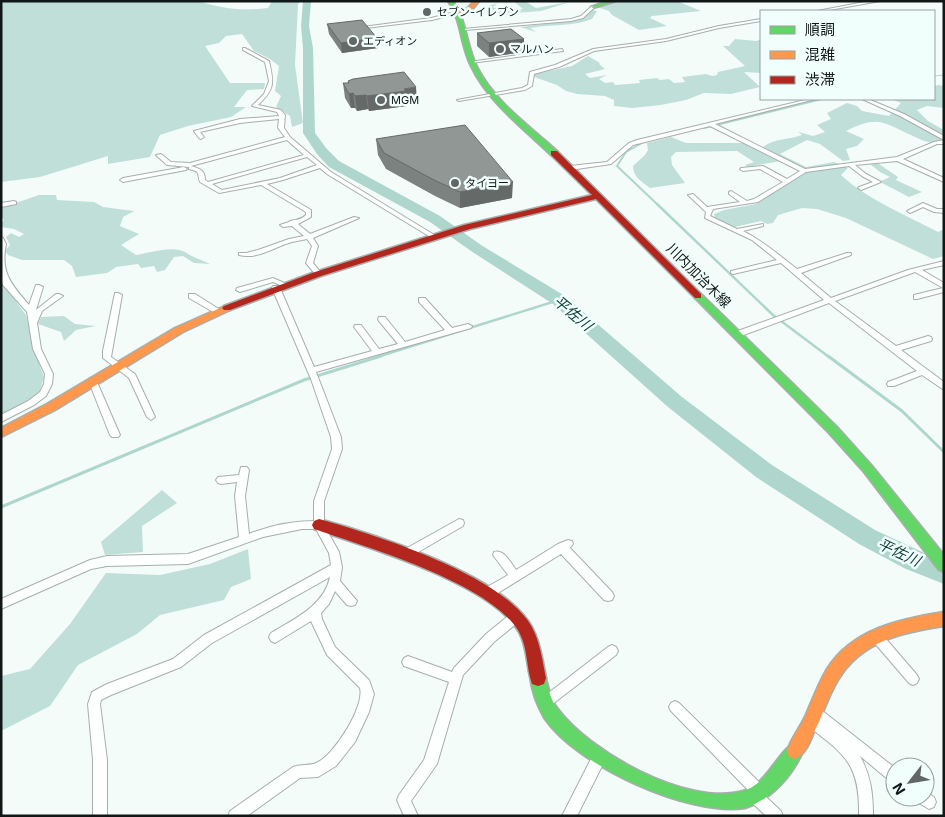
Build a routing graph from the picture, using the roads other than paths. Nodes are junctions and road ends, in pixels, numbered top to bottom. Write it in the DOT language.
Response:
graph roads {
  1 [pos="450,1"];
  2 [pos="477,1"];
  3 [pos="614,1"];
  4 [pos="878,1"];
  5 [pos="593,7"];
  6 [pos="825,10"];
  7 [pos="459,12"];
  8 [pos="760,20"];
  9 [pos="356,28"];
  10 [pos="465,29"];
  11 [pos="244,50"];
  12 [pos="562,50"];
  13 [pos="471,62"];
  14 [pos="494,95"];
  15 [pos="459,100"];
  16 [pos="810,100"];
  17 [pos="866,100"];
  18 [pos="282,118"];
  19 [pos="712,125"];
  20 [pos="201,137"];
  21 [pos="288,138"];
  22 [pos="944,138"];
  23 [pos="944,142"];
  24 [pos="159,155"];
  25 [pos="309,155"];
  26 [pos="898,159"];
  27 [pos="850,164"];
  28 [pos="190,166"];
  29 [pos="320,166"];
  30 [pos="570,168"];
  31 [pos="743,169"];
  32 [pos="804,171"];
  33 [pos="123,180"];
  34 [pos="944,180"];
  35 [pos="787,182"];
  36 [pos="261,183"];
  37 [pos="207,184"];
  38 [pos="861,188"];
  39 [pos="731,193"];
  40 [pos="691,195"];
  41 [pos="598,196"];
  42 [pos="14,203"];
  43 [pos="746,203"];
  44 [pos="1,205"];
  45 [pos="708,211"];
  46 [pos="910,211"];
  47 [pos="944,211"];
  48 [pos="356,218"];
  49 [pos="294,223"];
  50 [pos="283,225"];
  51 [pos="761,225"];
  52 [pos="735,230"];
  53 [pos="309,237"];
  54 [pos="436,237"];
  55 [pos="1,239"];
  56 [pos="1,251"];
  57 [pos="241,254"];
  58 [pos="849,254"];
  59 [pos="782,261"];
  60 [pos="944,262"];
  61 [pos="917,270"];
  62 [pos="733,272"];
  63 [pos="796,272"];
  64 [pos="318,274"];
  65 [pos="39,287"];
  66 [pos="281,287"];
  67 [pos="944,288"];
  68 [pos="240,290"];
  69 [pos="118,295"];
  70 [pos="59,296"];
  71 [pos="192,296"];
  72 [pos="918,297"];
  73 [pos="422,300"];
  74 [pos="830,300"];
  75 [pos="218,311"];
  76 [pos="31,312"];
  77 [pos="382,319"];
  78 [pos="779,319"];
  79 [pos="32,325"];
  80 [pos="358,326"];
  81 [pos="468,326"];
  82 [pos="450,331"];
  83 [pos="738,334"];
  84 [pos="928,339"];
  85 [pos="403,345"];
  86 [pos="896,349"];
  87 [pos="376,352"];
  88 [pos="119,365"];
  89 [pos="924,371"];
  90 [pos="313,375"];
  91 [pos="92,382"];
  92 [pos="891,384"];
  93 [pos="944,387"];
  94 [pos="151,417"];
  95 [pos="1,419"];
  96 [pos="1,432"];
  97 [pos="116,435"];
  98 [pos="221,480"];
  99 [pos="459,523"];
  100 [pos="319,525"];
  101 [pos="244,540"];
  102 [pos="565,545"];
  103 [pos="404,555"];
  104 [pos="498,555"];
  105 [pos="944,566"];
  106 [pos="337,567"];
  107 [pos="514,575"];
  108 [pos="334,582"];
  109 [pos="486,594"];
  110 [pos="608,596"];
  111 [pos="351,601"];
  112 [pos="1,604"];
  113 [pos="314,612"];
  114 [pos="517,616"];
  115 [pos="941,623"];
  116 [pos="876,636"];
  117 [pos="275,637"];
  118 [pos="612,651"];
  119 [pos="408,662"];
  120 [pos="456,679"];
  121 [pos="913,679"];
  122 [pos="546,702"];
  123 [pos="675,707"];
  124 [pos="814,717"];
  125 [pos="598,760"];
  126 [pos="885,769"];
  127 [pos="755,793"];
  128 [pos="100,816"];
  129 [pos="235,816"];
  130 [pos="412,816"];
  131 [pos="570,816"];
  132 [pos="776,816"];
  133 [pos="866,816"];
  1 -- 7 [label="main road, 川内加治木線"];
  2 -- 7 [label="main road"];
  3 -- 5 [label="main road"];
  4 -- 6 [label="street"];
  5 -- 10 [label="street"];
  7 -- 9 [label="street"];
  7 -- 10 [label="main road, 川内加治木線"];
  8 -- 14 [label="street"];
  10 -- 13 [label="main road, 川内加治木線"];
  11 -- 18 [label="street"];
  12 -- 13 [label="street"];
  13 -- 14 [label="main road, 川内加治木線"];
  14 -- 15 [label="street"];
  14 -- 30 [label="main road, 川内加治木線"];
  16 -- 19 [label="street"];
  17 -- 22 [label="street"];
  18 -- 20 [label="street"];
  18 -- 21 [label="street"];
  19 -- 30 [label="street"];
  19 -- 32 [label="street"];
  21 -- 25 [label="street"];
  21 -- 28 [label="street"];
  23 -- 26 [label="street"];
  24 -- 28 [label="street"];
  25 -- 29 [label="street"];
  25 -- 37 [label="street"];
  26 -- 27 [label="street"];
  26 -- 34 [label="street"];
  27 -- 32 [label="street"];
  27 -- 38 [label="street"];
  28 -- 33 [label="street"];
  28 -- 37 [label="street"];
  29 -- 36 [label="street"];
  29 -- 54 [label="street"];
  30 -- 41 [label="main road, 川内加治木線"];
  31 -- 35 [label="street"];
  32 -- 35 [label="street"];
  35 -- 43 [label="street"];
  36 -- 37 [label="street"];
  36 -- 49 [label="street"];
  39 -- 43 [label="street"];
  40 -- 45 [label="street"];
  41 -- 54 [label="main road"];
  41 -- 83 [label="main road, 川内加治木線"];
  42 -- 44 [label="street"];
  43 -- 45 [label="street"];
  45 -- 52 [label="street"];
  46 -- 47 [label="street"];
  48 -- 53 [label="street"];
  49 -- 50 [label="street"];
  49 -- 53 [label="street"];
  51 -- 52 [label="street"];
  52 -- 59 [label="street"];
  53 -- 57 [label="street"];
  53 -- 64 [label="street"];
  54 -- 64 [label="main road"];
  55 -- 56 [label="street"];
  56 -- 76 [label="street"];
  58 -- 63 [label="street"];
  59 -- 62 [label="street"];
  59 -- 63 [label="street"];
  60 -- 61 [label="street"];
  61 -- 67 [label="street"];
  61 -- 74 [label="street"];
  63 -- 74 [label="street"];
  64 -- 66 [label="main road"];
  65 -- 76 [label="street"];
  66 -- 68 [label="street"];
  66 -- 75 [label="main road"];
  66 -- 90 [label="street"];
  67 -- 72 [label="street"];
  69 -- 88 [label="street"];
  70 -- 79 [label="street"];
  71 -- 75 [label="street"];
  73 -- 82 [label="street"];
  74 -- 78 [label="street"];
  74 -- 86 [label="street"];
  75 -- 88 [label="main road"];
  76 -- 79 [label="street"];
  77 -- 85 [label="street"];
  78 -- 83 [label="street"];
  79 -- 95 [label="street"];
  80 -- 87 [label="street"];
  81 -- 82 [label="street"];
  82 -- 85 [label="street"];
  83 -- 105 [label="main road, 川内加治木線"];
  84 -- 86 [label="street"];
  85 -- 87 [label="street"];
  86 -- 89 [label="street"];
  87 -- 90 [label="street"];
  88 -- 91 [label="main road"];
  88 -- 94 [label="street"];
  89 -- 92 [label="street"];
  89 -- 93 [label="street"];
  90 -- 100 [label="street"];
  91 -- 96 [label="main road"];
  91 -- 97 [label="street"];
  98 -- 101 [label="street"];
  99 -- 103 [label="street"];
  100 -- 101 [label="street"];
  100 -- 103 [label="main road"];
  100 -- 106 [label="street"];
  101 -- 112 [label="street"];
  102 -- 107 [label="street"];
  102 -- 110 [label="street"];
  103 -- 109 [label="main road"];
  104 -- 107 [label="street"];
  106 -- 108 [label="street"];
  106 -- 128 [label="street"];
  107 -- 109 [label="street"];
  108 -- 111 [label="street"];
  108 -- 113 [label="street"];
  109 -- 114 [label="main road"];
  113 -- 117 [label="street"];
  113 -- 129 [label="street"];
  114 -- 120 [label="street"];
  114 -- 122 [label="main road"];
  115 -- 116 [label="main road"];
  116 -- 121 [label="street"];
  116 -- 124 [label="main road"];
  118 -- 122 [label="street"];
  119 -- 120 [label="street"];
  120 -- 130 [label="street"];
  122 -- 125 [label="main road"];
  123 -- 127 [label="street"];
  124 -- 126 [label="street"];
  124 -- 127 [label="main road"];
  124 -- 133 [label="street"];
  125 -- 127 [label="main road"];
  125 -- 131 [label="street"];
  127 -- 132 [label="street"];
}
